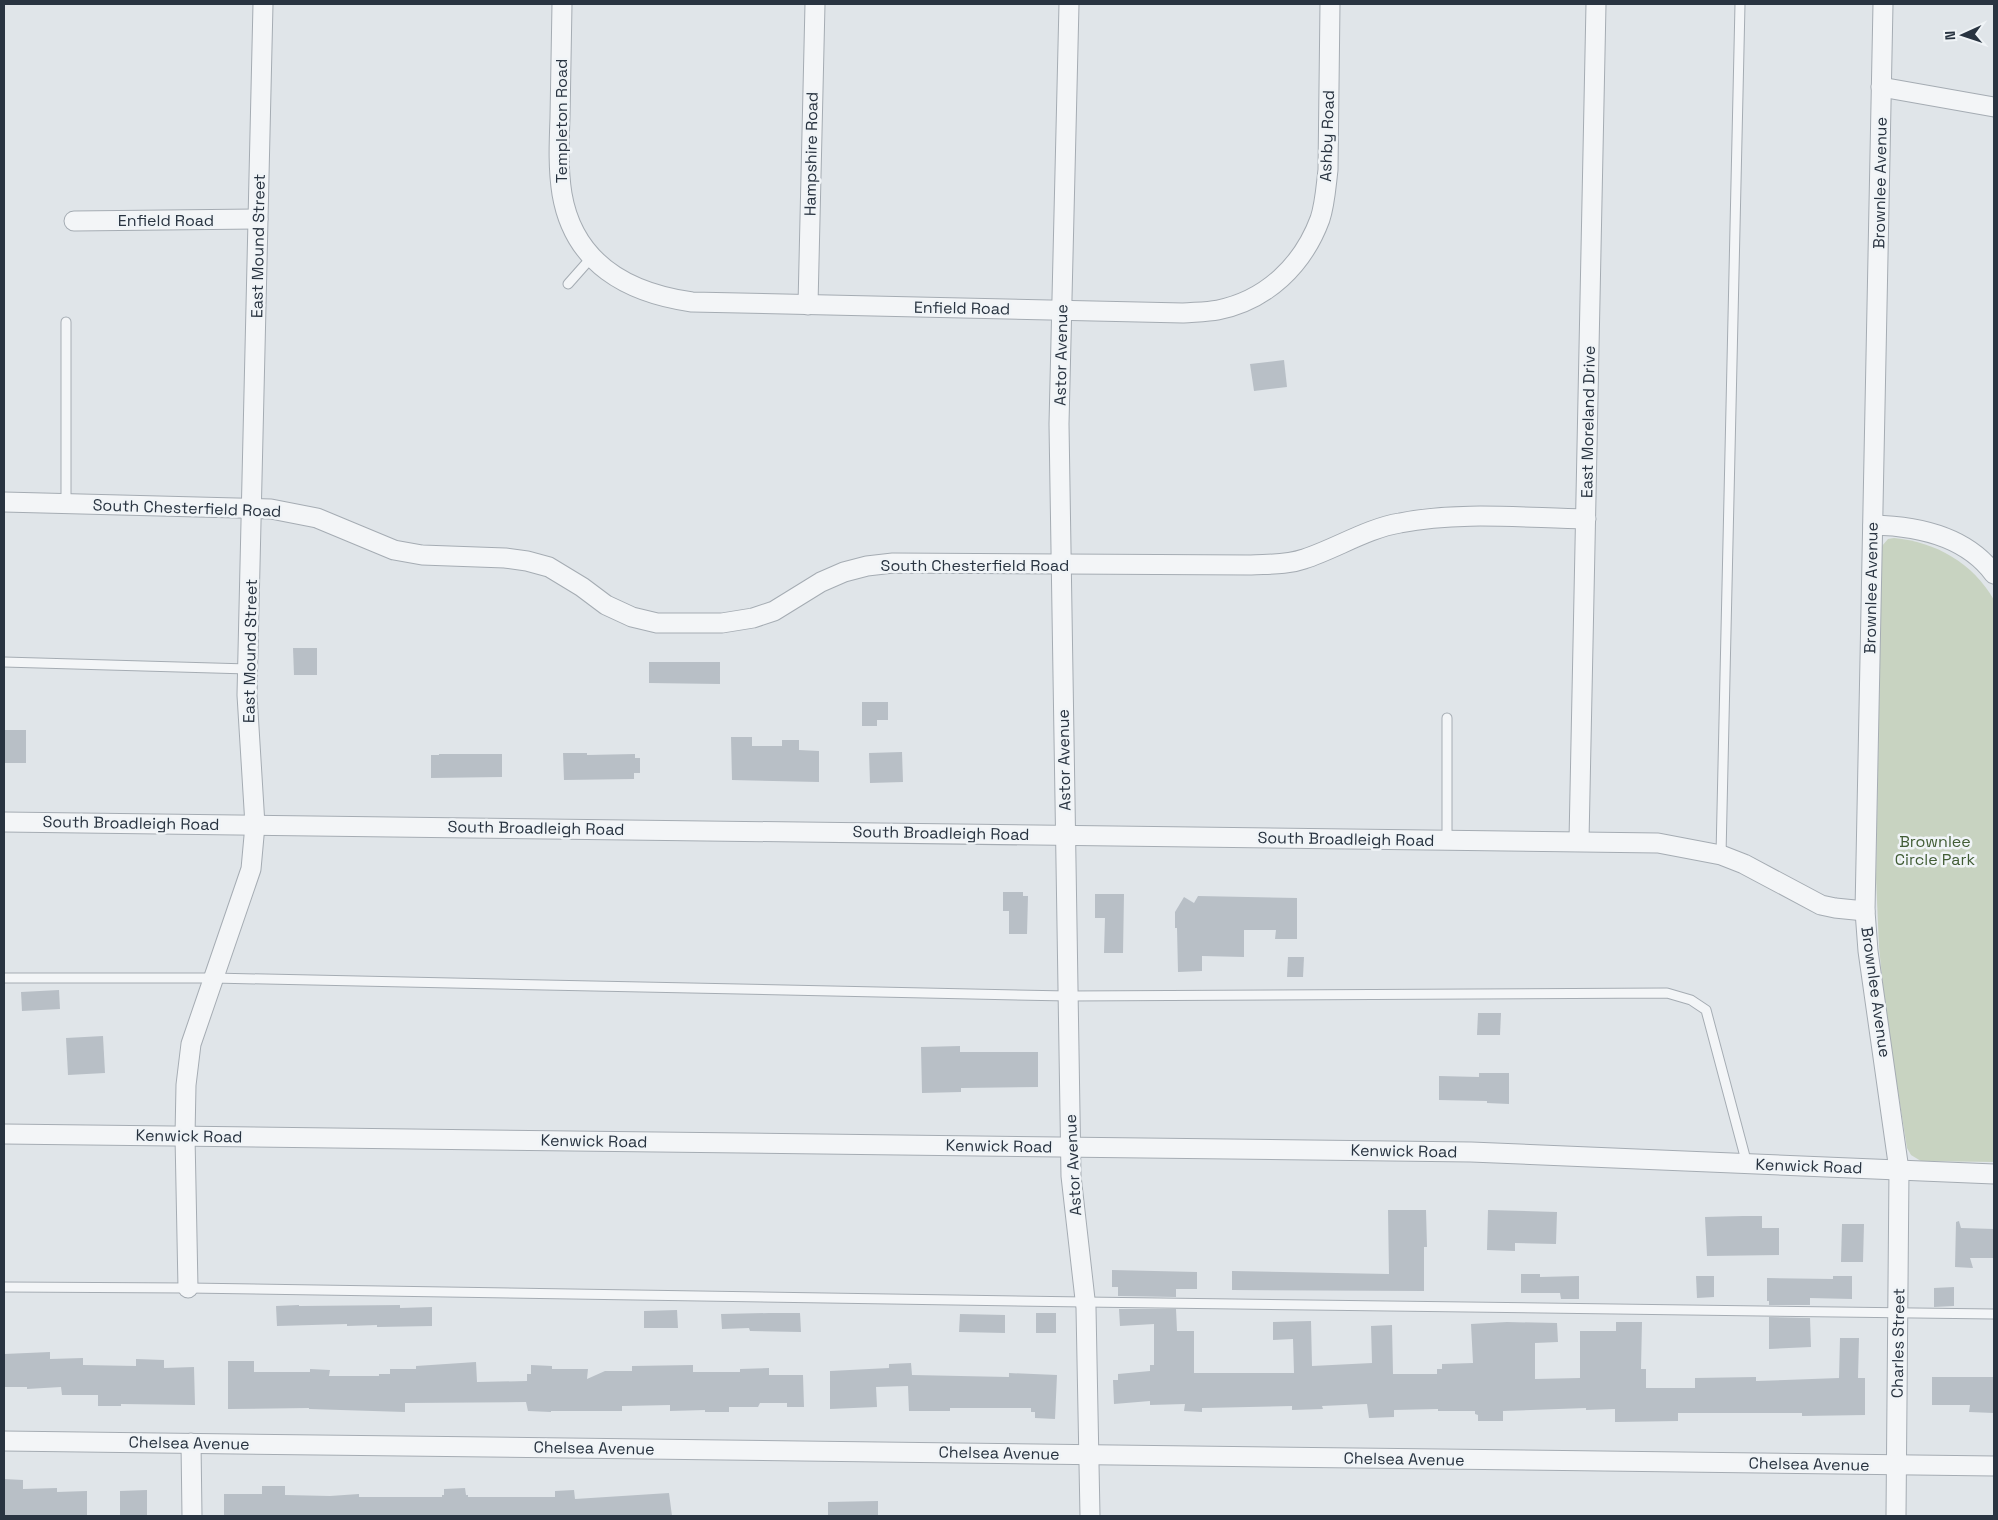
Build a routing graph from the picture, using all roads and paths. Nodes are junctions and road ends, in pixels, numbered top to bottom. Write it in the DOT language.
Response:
graph roads {
  1 [pos="263,4"];
  2 [pos="562,4"];
  3 [pos="814,4"];
  4 [pos="1069,4"];
  5 [pos="1330,4"];
  6 [pos="1596,4"];
  7 [pos="1740,4"];
  8 [pos="1883,4"];
  9 [pos="1881,87"];
  10 [pos="1994,107"];
  11 [pos="258,219"];
  12 [pos="74,220"];
  13 [pos="591,258"];
  14 [pos="1296,262"];
  15 [pos="617,277"];
  16 [pos="568,284"];
  17 [pos="808,305"];
  18 [pos="1062,310"];
  19 [pos="66,322"];
  20 [pos="4,502"];
  21 [pos="66,504"];
  22 [pos="252,508"];
  23 [pos="1586,520"];
  24 [pos="1872,524"];
  25 [pos="1061,564"];
  26 [pos="1994,574"];
  27 [pos="4,662"];
  28 [pos="248,669"];
  29 [pos="1447,718"];
  30 [pos="4,822"];
  31 [pos="255,825"];
  32 [pos="1065,834"];
  33 [pos="1447,840"];
  34 [pos="1579,841"];
  35 [pos="1721,855"];
  36 [pos="1865,911"];
  37 [pos="4,978"];
  38 [pos="213,978"];
  39 [pos="1068,996"];
  40 [pos="4,1134"];
  41 [pos="185,1136"];
  42 [pos="1070,1147"];
  43 [pos="1747,1164"];
  44 [pos="1900,1170"];
  45 [pos="1994,1174"];
  46 [pos="4,1287"];
  47 [pos="188,1288"];
  48 [pos="1085,1302"];
  49 [pos="1899,1313"];
  50 [pos="1994,1314"];
  51 [pos="4,1441"];
  52 [pos="191,1443"];
  53 [pos="1088,1455"];
  54 [pos="1897,1465"];
  55 [pos="1994,1466"];
  56 [pos="192,1516"];
  57 [pos="1090,1516"];
  58 [pos="1896,1516"];
  1 -- 11 [label="street, East Mound Street"];
  2 -- 13 [label="street, Templeton Road"];
  3 -- 17 [label="street, Hampshire Road"];
  4 -- 18 [label="street, Astor Avenue"];
  5 -- 14 [label="street, Ashby Road"];
  6 -- 23 [label="street, East Moreland Drive"];
  7 -- 35 [label="lane"];
  8 -- 9 [label="street, Brownlee Avenue"];
  9 -- 10 [label="street"];
  9 -- 24 [label="street, Brownlee Avenue"];
  11 -- 12 [label="street, Enfield Road"];
  11 -- 22 [label="street, East Mound Street"];
  13 -- 15 [label="street, Templeton Road"];
  13 -- 16 [label="lane"];
  14 -- 18 [label="street, Enfield Road"];
  15 -- 17 [label="street, Enfield Road"];
  17 -- 18 [label="street, Enfield Road"];
  18 -- 25 [label="street, Astor Avenue"];
  19 -- 21 [label="lane"];
  20 -- 21 [label="street, South Chesterfield Road"];
  21 -- 22 [label="street, South Chesterfield Road"];
  22 -- 25 [label="street, South Chesterfield Road"];
  22 -- 28 [label="street, East Mound Street"];
  23 -- 25 [label="street, South Chesterfield Road"];
  23 -- 34 [label="street, East Moreland Drive"];
  24 -- 26 [label="street"];
  24 -- 36 [label="street, Brownlee Avenue"];
  25 -- 32 [label="street, Astor Avenue"];
  27 -- 28 [label="lane"];
  28 -- 31 [label="street, East Mound Street"];
  29 -- 33 [label="lane"];
  30 -- 31 [label="street, South Broadleigh Road"];
  31 -- 32 [label="street, South Broadleigh Road"];
  31 -- 38 [label="street, East Mound Street"];
  32 -- 33 [label="street, South Broadleigh Road"];
  32 -- 39 [label="street, Astor Avenue"];
  33 -- 34 [label="street, South Broadleigh Road"];
  34 -- 35 [label="street, South Broadleigh Road"];
  35 -- 36 [label="street, South Broadleigh Road"];
  36 -- 44 [label="street, Brownlee Avenue"];
  37 -- 38 [label="lane"];
  38 -- 39 [label="lane"];
  38 -- 41 [label="street, East Mound Street"];
  39 -- 42 [label="street, Astor Avenue"];
  39 -- 43 [label="lane"];
  40 -- 41 [label="street, Kenwick Road"];
  41 -- 42 [label="street, Kenwick Road"];
  41 -- 47 [label="street, East Mound Street"];
  42 -- 43 [label="street, Kenwick Road"];
  42 -- 48 [label="street, Astor Avenue"];
  43 -- 44 [label="street, Kenwick Road"];
  44 -- 45 [label="street, Kenwick Road"];
  44 -- 49 [label="street, Charles Street"];
  46 -- 47 [label="lane"];
  47 -- 48 [label="lane"];
  48 -- 49 [label="lane"];
  48 -- 53 [label="street, Astor Avenue"];
  49 -- 50 [label="lane"];
  49 -- 54 [label="street, Charles Street"];
  51 -- 52 [label="street, Chelsea Avenue"];
  52 -- 53 [label="street, Chelsea Avenue"];
  52 -- 56 [label="street"];
  53 -- 54 [label="street, Chelsea Avenue"];
  53 -- 57 [label="street, Astor Avenue"];
  54 -- 55 [label="street, Chelsea Avenue"];
  54 -- 58 [label="street, Charles Street"];
}
